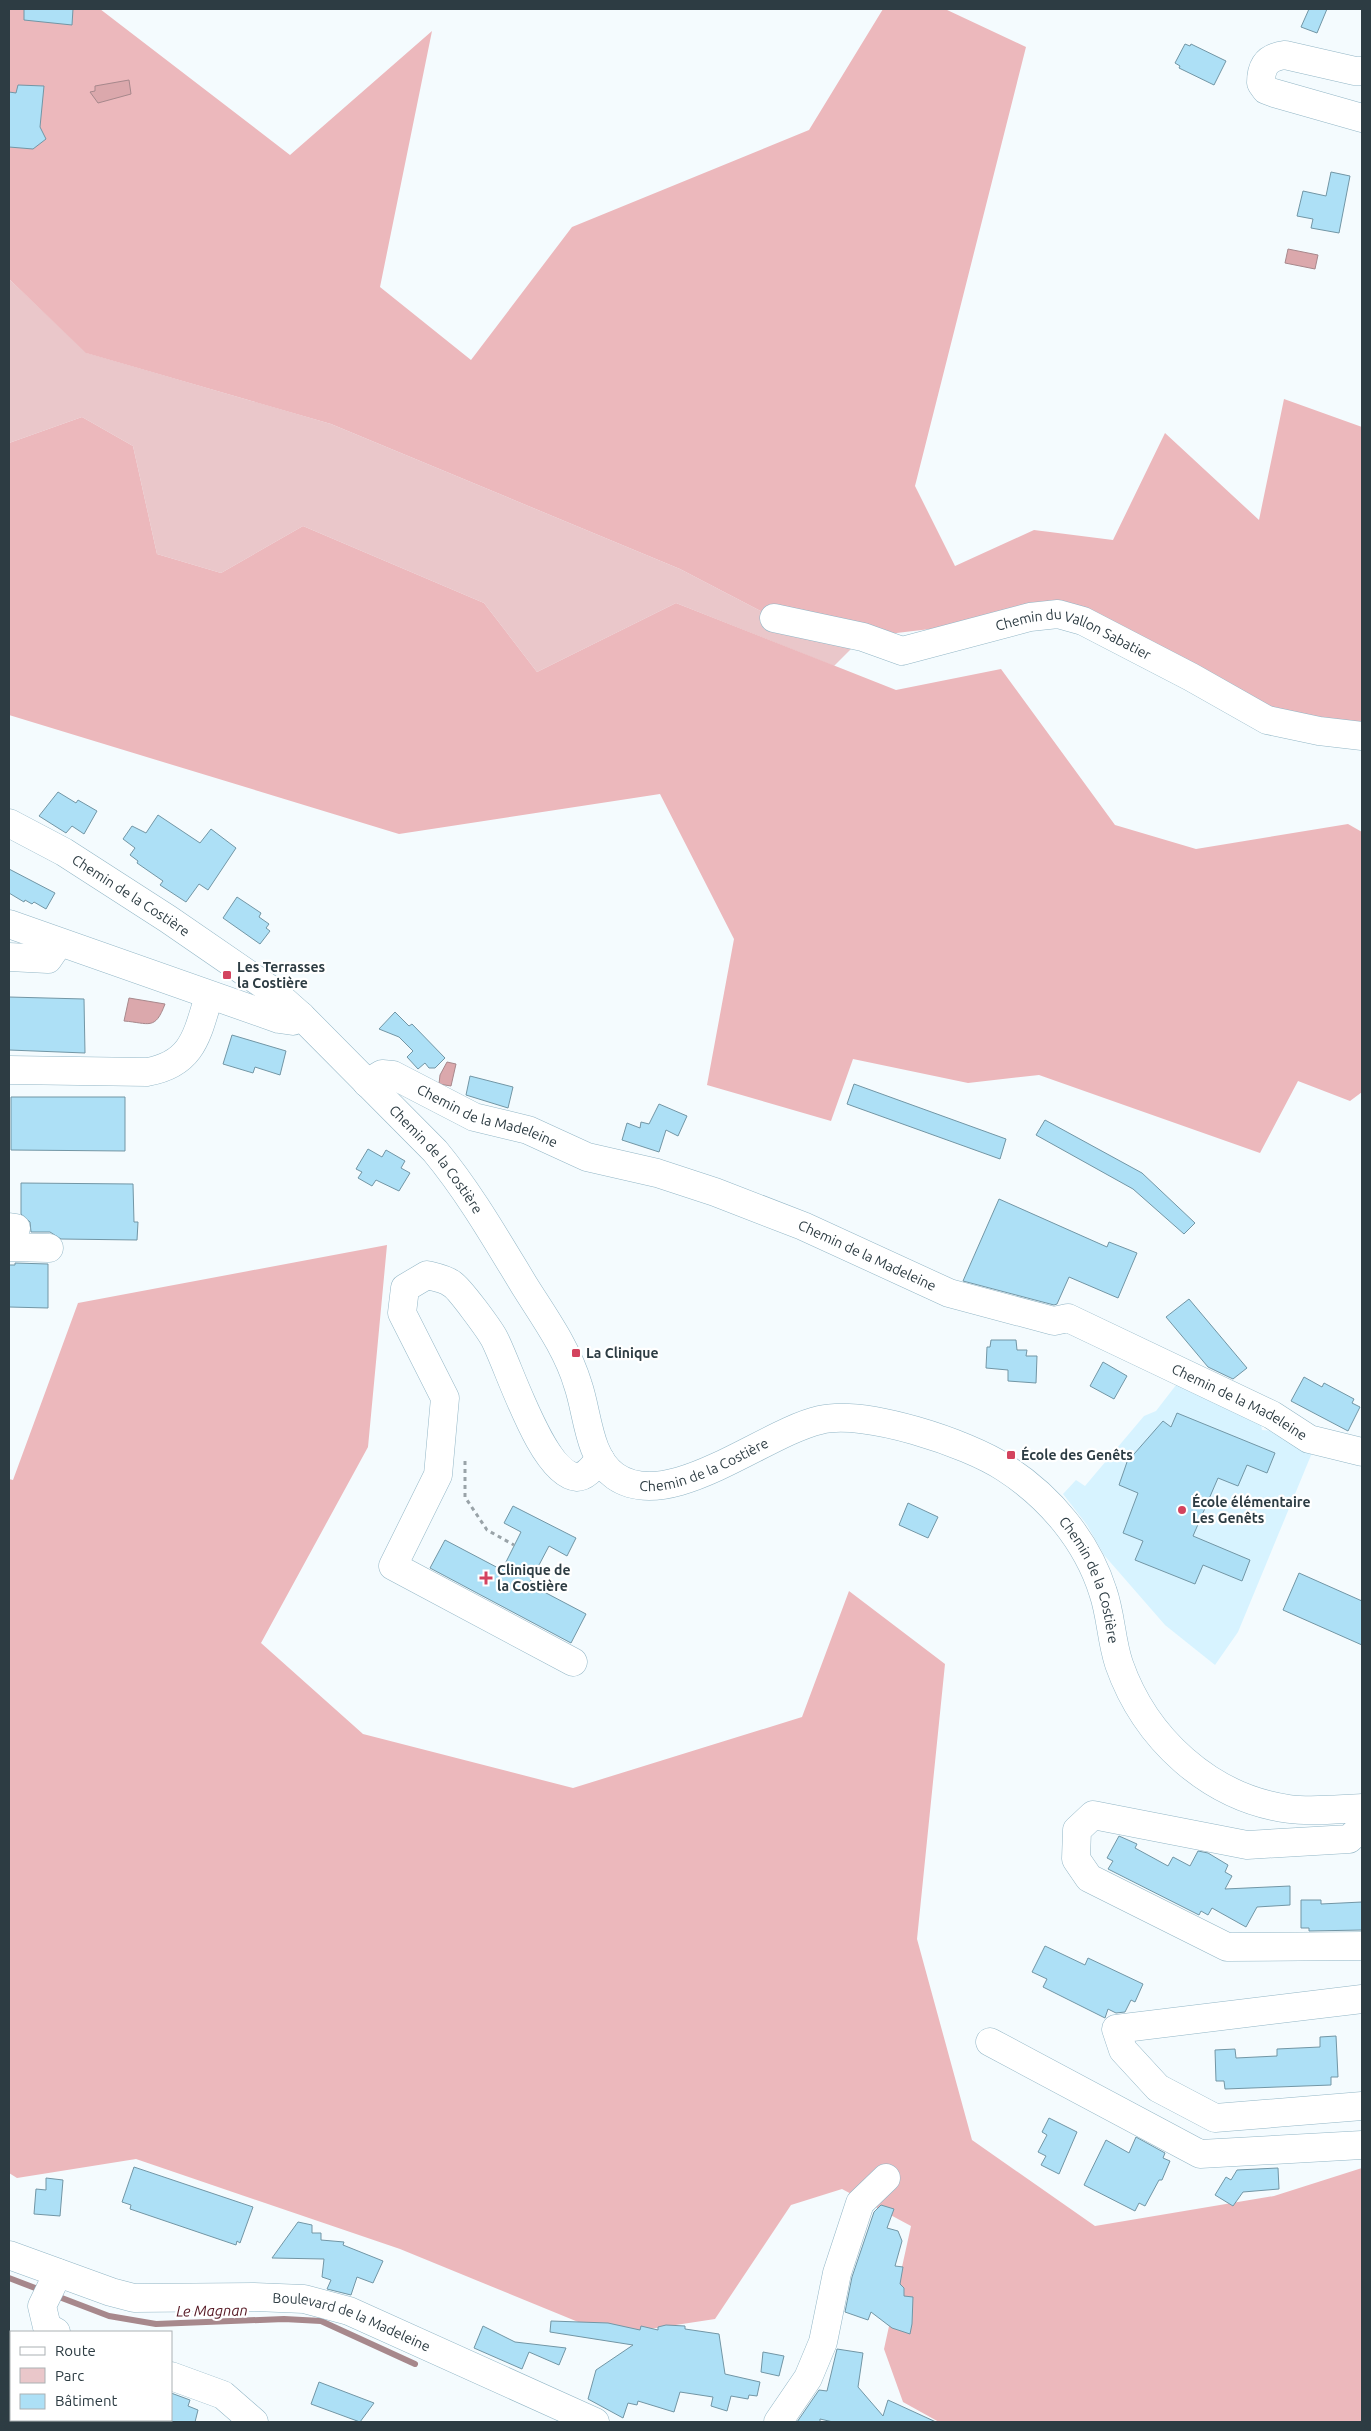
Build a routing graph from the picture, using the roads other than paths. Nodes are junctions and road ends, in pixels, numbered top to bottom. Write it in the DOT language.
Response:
graph roads {
  1 [pos="1362,71"];
  2 [pos="1362,118"];
  3 [pos="774,618"];
  4 [pos="1362,736"];
  5 [pos="9,824"];
  6 [pos="9,924"];
  7 [pos="59,943"];
  8 [pos="9,957"];
  9 [pos="209,996"];
  10 [pos="301,1016"];
  11 [pos="9,1070"];
  12 [pos="367,1083"];
  13 [pos="11,1234"];
  14 [pos="49,1248"];
  15 [pos="1362,1452"];
  16 [pos="600,1459"];
  17 [pos="573,1662"];
  18 [pos="1362,1808"];
  19 [pos="1362,1826"];
  20 [pos="1362,1946"];
  21 [pos="1362,1999"];
  22 [pos="990,2042"];
  23 [pos="1362,2106"];
  24 [pos="1362,2145"];
  25 [pos="886,2178"];
  26 [pos="9,2255"];
  27 [pos="50,2288"];
  28 [pos="54,2331"];
  29 [pos="172,2376"];
  30 [pos="254,2422"];
  31 [pos="595,2422"];
  32 [pos="778,2422"];
  1 -- 2 [label="street"];
  3 -- 4 [label="street, Chemin du Vallon Sabatier"];
  5 -- 10 [label="street, Chemin de la Costière"];
  6 -- 7 [label="street"];
  7 -- 8 [label="street"];
  7 -- 9 [label="street"];
  9 -- 10 [label="street"];
  9 -- 11 [label="street"];
  10 -- 12 [label="street, Chemin de la Costière"];
  12 -- 15 [label="street, Chemin de la Madeleine"];
  12 -- 16 [label="street, Chemin de la Costière"];
  13 -- 14 [label="street"];
  16 -- 17 [label="street"];
  16 -- 18 [label="street, Chemin de la Costière"];
  19 -- 20 [label="street"];
  21 -- 23 [label="street"];
  22 -- 24 [label="street"];
  25 -- 32 [label="street"];
  26 -- 27 [label="street, Boulevard de la Madeleine"];
  27 -- 28 [label="street"];
  27 -- 31 [label="street, Boulevard de la Madeleine"];
  29 -- 30 [label="street"];
}
